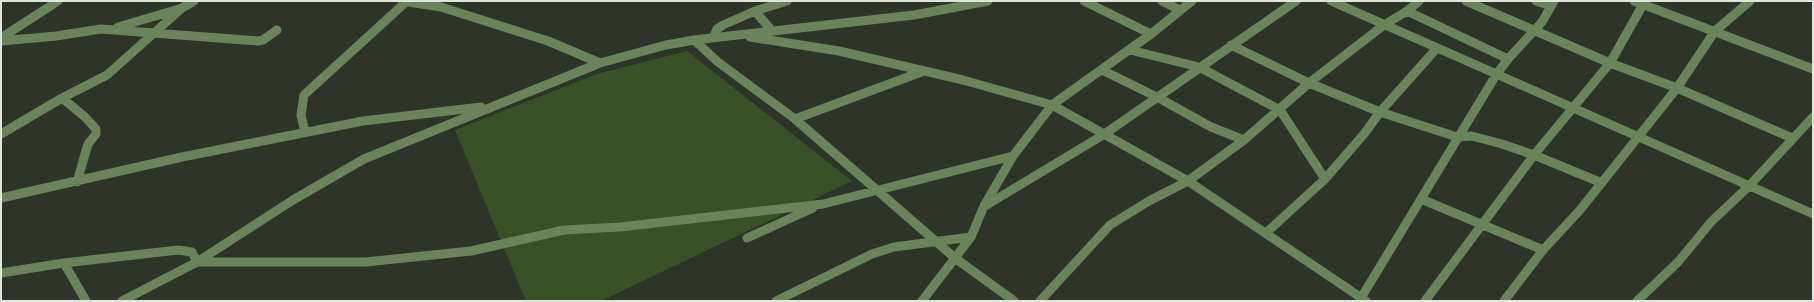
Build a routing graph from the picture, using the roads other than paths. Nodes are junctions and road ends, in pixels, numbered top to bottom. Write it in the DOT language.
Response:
graph roads {
  1 [pos="58,1"];
  2 [pos="194,1"];
  3 [pos="404,1"];
  4 [pos="787,1"];
  5 [pos="988,1"];
  6 [pos="1084,1"];
  7 [pos="1162,1"];
  8 [pos="1192,1"];
  9 [pos="1296,1"];
  10 [pos="1331,1"];
  11 [pos="1419,1"];
  12 [pos="1466,1"];
  13 [pos="1536,1"];
  14 [pos="1634,1"];
  15 [pos="1750,1"];
  16 [pos="967,3"];
  17 [pos="1553,3"];
  18 [pos="1644,3"];
  19 [pos="441,4"];
  20 [pos="182,8"];
  21 [pos="1180,10"];
  22 [pos="755,11"];
  23 [pos="1407,11"];
  24 [pos="1384,24"];
  25 [pos="111,29"];
  26 [pos="277,30"];
  27 [pos="1533,30"];
  28 [pos="772,31"];
  29 [pos="1715,31"];
  30 [pos="157,32"];
  31 [pos="1151,34"];
  32 [pos="737,35"];
  33 [pos="713,38"];
  34 [pos="1,39"];
  35 [pos="694,40"];
  36 [pos="1232,45"];
  37 [pos="1437,48"];
  38 [pos="1130,50"];
  39 [pos="1508,59"];
  40 [pos="600,62"];
  41 [pos="1610,63"];
  42 [pos="1199,68"];
  43 [pos="1813,69"];
  44 [pos="1102,70"];
  45 [pos="924,71"];
  46 [pos="1496,75"];
  47 [pos="1309,83"];
  48 [pos="1677,88"];
  49 [pos="1157,97"];
  50 [pos="62,98"];
  51 [pos="494,105"];
  52 [pos="1052,105"];
  53 [pos="1571,108"];
  54 [pos="1280,110"];
  55 [pos="1380,112"];
  56 [pos="1813,116"];
  57 [pos="795,119"];
  58 [pos="304,132"];
  59 [pos="1,134"];
  60 [pos="1103,135"];
  61 [pos="1457,137"];
  62 [pos="1638,138"];
  63 [pos="1792,138"];
  64 [pos="1244,140"];
  65 [pos="1534,155"];
  66 [pos="1013,156"];
  67 [pos="1325,179"];
  68 [pos="77,182"];
  69 [pos="1188,182"];
  70 [pos="1602,183"];
  71 [pos="1749,186"];
  72 [pos="877,189"];
  73 [pos="1,198"];
  74 [pos="1421,199"];
  75 [pos="823,204"];
  76 [pos="984,206"];
  77 [pos="1813,214"];
  78 [pos="1483,224"];
  79 [pos="1266,233"];
  80 [pos="971,237"];
  81 [pos="747,238"];
  82 [pos="938,242"];
  83 [pos="1543,250"];
  84 [pos="955,258"];
  85 [pos="197,262"];
  86 [pos="64,263"];
  87 [pos="1,273"];
  88 [pos="1363,299"];
  89 [pos="86,301"];
  90 [pos="122,301"];
  91 [pos="776,301"];
  92 [pos="922,301"];
  93 [pos="1014,301"];
  94 [pos="1040,301"];
  95 [pos="1425,301"];
  96 [pos="1504,301"];
  97 [pos="1637,301"];
  1 -- 34 [label="street"];
  2 -- 20 [label="street"];
  3 -- 19 [label="street"];
  3 -- 58 [label="street"];
  4 -- 22 [label="street"];
  5 -- 16 [label="street"];
  6 -- 31 [label="street"];
  7 -- 21 [label="street"];
  8 -- 21 [label="street"];
  9 -- 36 [label="street"];
  10 -- 24 [label="street"];
  11 -- 23 [label="street"];
  12 -- 27 [label="street"];
  13 -- 17 [label="street"];
  14 -- 18 [label="street"];
  15 -- 29 [label="street"];
  16 -- 28 [label="street"];
  17 -- 27 [label="street"];
  18 -- 29 [label="street"];
  18 -- 41 [label="street"];
  19 -- 40 [label="street"];
  20 -- 25 [label="street"];
  20 -- 30 [label="street"];
  21 -- 31 [label="street"];
  22 -- 28 [label="street"];
  22 -- 33 [label="street"];
  23 -- 24 [label="street"];
  23 -- 39 [label="street"];
  24 -- 37 [label="street"];
  24 -- 47 [label="street"];
  25 -- 30 [label="street"];
  25 -- 34 [label="street"];
  26 -- 30 [label="street"];
  27 -- 39 [label="street"];
  27 -- 41 [label="street"];
  28 -- 32 [label="street"];
  29 -- 43 [label="street"];
  29 -- 48 [label="street"];
  30 -- 50 [label="street"];
  31 -- 38 [label="street"];
  32 -- 33 [label="street"];
  32 -- 45 [label="street"];
  33 -- 35 [label="street"];
  35 -- 40 [label="street"];
  35 -- 57 [label="street"];
  36 -- 42 [label="street"];
  36 -- 47 [label="street"];
  37 -- 46 [label="street"];
  37 -- 55 [label="street"];
  38 -- 42 [label="street"];
  38 -- 44 [label="street"];
  39 -- 46 [label="street"];
  40 -- 51 [label="street"];
  41 -- 48 [label="street"];
  41 -- 53 [label="street"];
  42 -- 49 [label="street"];
  42 -- 54 [label="street"];
  44 -- 49 [label="street"];
  44 -- 52 [label="street"];
  45 -- 52 [label="street"];
  45 -- 57 [label="street"];
  46 -- 53 [label="street"];
  46 -- 61 [label="street"];
  47 -- 54 [label="street"];
  47 -- 55 [label="street"];
  48 -- 62 [label="street"];
  48 -- 63 [label="street"];
  49 -- 60 [label="street"];
  49 -- 64 [label="street"];
  50 -- 59 [label="street"];
  50 -- 68 [label="street"];
  51 -- 58 [label="street"];
  51 -- 85 [label="street"];
  52 -- 60 [label="street"];
  52 -- 66 [label="street"];
  53 -- 62 [label="street"];
  53 -- 65 [label="street"];
  54 -- 64 [label="street"];
  54 -- 67 [label="street"];
  55 -- 61 [label="street"];
  55 -- 67 [label="street"];
  56 -- 63 [label="street"];
  57 -- 72 [label="street"];
  58 -- 68 [label="street"];
  60 -- 69 [label="street"];
  60 -- 76 [label="street"];
  61 -- 65 [label="street"];
  61 -- 74 [label="street"];
  62 -- 70 [label="street"];
  62 -- 71 [label="street"];
  63 -- 71 [label="street"];
  64 -- 69 [label="street"];
  65 -- 70 [label="street"];
  65 -- 78 [label="street"];
  66 -- 72 [label="street"];
  66 -- 76 [label="street"];
  67 -- 79 [label="street"];
  68 -- 73 [label="street"];
  69 -- 79 [label="street"];
  69 -- 94 [label="street"];
  70 -- 83 [label="street"];
  71 -- 77 [label="street"];
  71 -- 97 [label="street"];
  72 -- 75 [label="street"];
  72 -- 82 [label="street"];
  74 -- 78 [label="street"];
  74 -- 88 [label="street"];
  75 -- 81 [label="street"];
  75 -- 85 [label="street"];
  76 -- 80 [label="street"];
  78 -- 83 [label="street"];
  78 -- 95 [label="street"];
  79 -- 88 [label="street"];
  80 -- 82 [label="street"];
  80 -- 84 [label="street"];
  82 -- 84 [label="street"];
  82 -- 91 [label="street"];
  83 -- 96 [label="street"];
  84 -- 92 [label="street"];
  84 -- 93 [label="street"];
  85 -- 86 [label="street"];
  85 -- 90 [label="street"];
  86 -- 87 [label="street"];
  86 -- 89 [label="street"];
}
